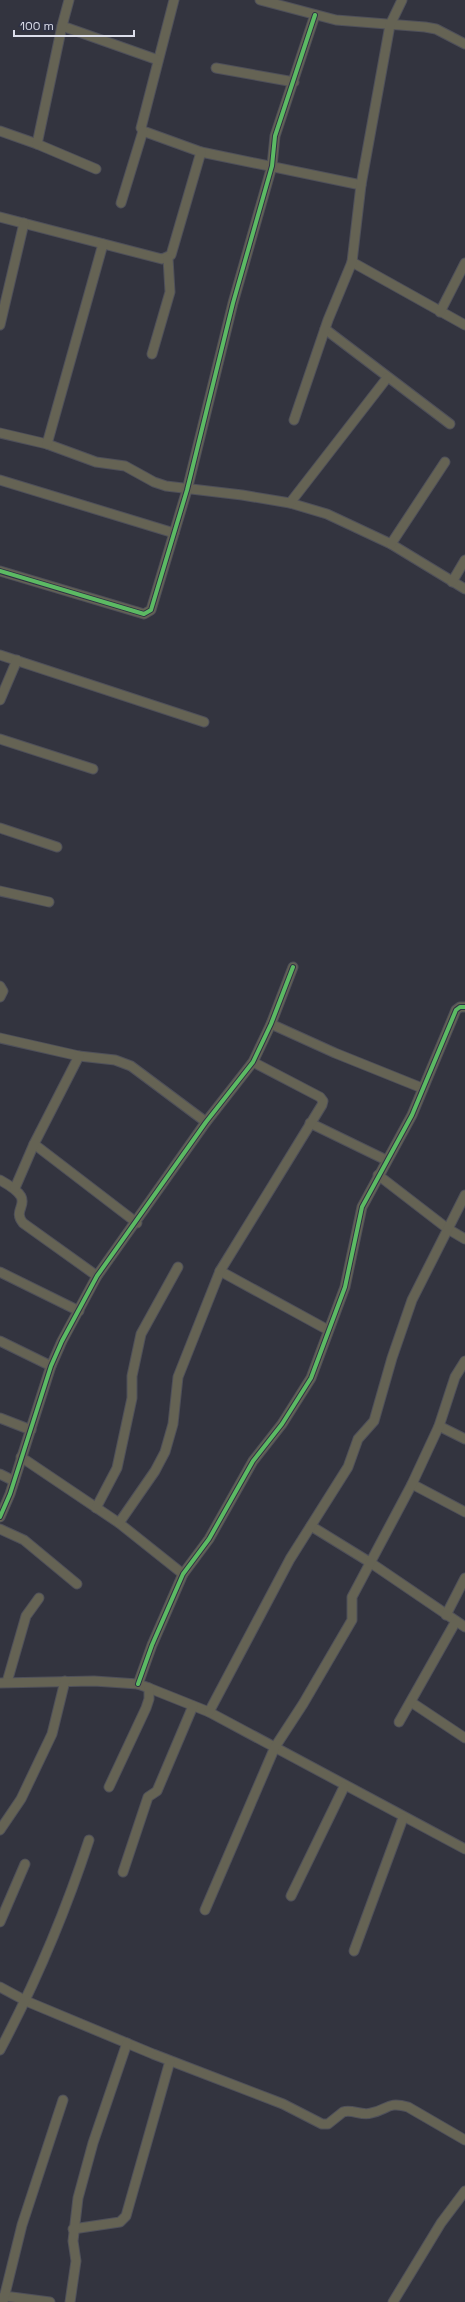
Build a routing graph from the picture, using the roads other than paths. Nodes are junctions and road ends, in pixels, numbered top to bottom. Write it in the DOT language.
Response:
graph roads {
  1 [pos="69,0"];
  2 [pos="174,0"];
  3 [pos="260,0"];
  4 [pos="402,0"];
  5 [pos="315,15"];
  6 [pos="390,25"];
  7 [pos="62,26"];
  8 [pos="465,44"];
  9 [pos="158,60"];
  10 [pos="216,68"];
  11 [pos="294,82"];
  12 [pos="0,131"];
  13 [pos="143,131"];
  14 [pos="37,144"];
  15 [pos="201,152"];
  16 [pos="272,166"];
  17 [pos="96,169"];
  18 [pos="360,185"];
  19 [pos="121,202"];
  20 [pos="0,217"];
  21 [pos="24,223"];
  22 [pos="103,244"];
  23 [pos="168,258"];
  24 [pos="352,262"];
  25 [pos="465,263"];
  26 [pos="440,312"];
  27 [pos="0,325"];
  28 [pos="465,325"];
  29 [pos="325,329"];
  30 [pos="152,354"];
  31 [pos="387,378"];
  32 [pos="294,420"];
  33 [pos="450,424"];
  34 [pos="0,432"];
  35 [pos="48,444"];
  36 [pos="445,462"];
  37 [pos="0,480"];
  38 [pos="187,490"];
  39 [pos="290,503"];
  40 [pos="174,533"];
  41 [pos="391,544"];
  42 [pos="465,560"];
  43 [pos="0,571"];
  44 [pos="452,582"];
  45 [pos="465,589"];
  46 [pos="0,655"];
  47 [pos="17,660"];
  48 [pos="0,700"];
  49 [pos="204,722"];
  50 [pos="0,739"];
  51 [pos="93,769"];
  52 [pos="0,828"];
  53 [pos="57,847"];
  54 [pos="0,891"];
  55 [pos="49,902"];
  56 [pos="293,967"];
  57 [pos="0,986"];
  58 [pos="0,997"];
  59 [pos="465,1006"];
  60 [pos="271,1024"];
  61 [pos="0,1038"];
  62 [pos="79,1056"];
  63 [pos="253,1062"];
  64 [pos="422,1088"];
  65 [pos="206,1122"];
  66 [pos="310,1123"];
  67 [pos="34,1144"];
  68 [pos="386,1160"];
  69 [pos="378,1175"];
  70 [pos="0,1180"];
  71 [pos="16,1188"];
  72 [pos="465,1195"];
  73 [pos="137,1223"];
  74 [pos="448,1229"];
  75 [pos="465,1238"];
  76 [pos="178,1267"];
  77 [pos="220,1271"];
  78 [pos="0,1272"];
  79 [pos="97,1276"];
  80 [pos="78,1311"];
  81 [pos="328,1330"];
  82 [pos="0,1341"];
  83 [pos="465,1361"];
  84 [pos="52,1366"];
  85 [pos="0,1418"];
  86 [pos="439,1426"];
  87 [pos="31,1430"];
  88 [pos="465,1439"];
  89 [pos="21,1457"];
  90 [pos="0,1474"];
  91 [pos="14,1481"];
  92 [pos="412,1484"];
  93 [pos="96,1508"];
  94 [pos="465,1512"];
  95 [pos="0,1517"];
  96 [pos="119,1523"];
  97 [pos="311,1526"];
  98 [pos="0,1529"];
  99 [pos="371,1563"];
  100 [pos="183,1574"];
  101 [pos="465,1578"];
  102 [pos="77,1584"];
  103 [pos="39,1598"];
  104 [pos="446,1615"];
  105 [pos="456,1622"];
  106 [pos="465,1627"];
  107 [pos="65,1681"];
  108 [pos="4,1682"];
  109 [pos="138,1684"];
  110 [pos="149,1688"];
  111 [pos="410,1702"];
  112 [pos="194,1706"];
  113 [pos="209,1712"];
  114 [pos="399,1722"];
  115 [pos="465,1738"];
  116 [pos="275,1747"];
  117 [pos="110,1787"];
  118 [pos="344,1787"];
  119 [pos="403,1818"];
  120 [pos="0,1830"];
  121 [pos="89,1840"];
  122 [pos="465,1850"];
  123 [pos="25,1864"];
  124 [pos="122,1872"];
  125 [pos="291,1896"];
  126 [pos="205,1910"];
  127 [pos="0,1922"];
  128 [pos="354,1951"];
  129 [pos="0,1987"];
  130 [pos="26,2001"];
  131 [pos="127,2043"];
  132 [pos="0,2050"];
  133 [pos="170,2061"];
  134 [pos="63,2100"];
  135 [pos="465,2140"];
  136 [pos="465,2191"];
  137 [pos="73,2229"];
  138 [pos="3,2299"];
  139 [pos="50,2302"];
  140 [pos="70,2302"];
  141 [pos="394,2302"];
  1 -- 7 [label="street"];
  2 -- 9 [label="street"];
  3 -- 5 [label="street"];
  4 -- 6 [label="street"];
  5 -- 6 [label="street"];
  5 -- 11 [label="street"];
  6 -- 8 [label="street"];
  6 -- 18 [label="street"];
  7 -- 9 [label="street"];
  7 -- 14 [label="street"];
  9 -- 13 [label="street"];
  10 -- 11 [label="street"];
  11 -- 16 [label="street"];
  12 -- 14 [label="street"];
  13 -- 15 [label="street"];
  13 -- 19 [label="street"];
  14 -- 17 [label="street"];
  15 -- 16 [label="street"];
  15 -- 23 [label="street"];
  16 -- 18 [label="street"];
  16 -- 38 [label="street"];
  18 -- 24 [label="street"];
  20 -- 21 [label="street"];
  21 -- 22 [label="street"];
  21 -- 27 [label="street"];
  22 -- 23 [label="street"];
  22 -- 35 [label="street"];
  23 -- 30 [label="street"];
  24 -- 26 [label="street"];
  24 -- 29 [label="street"];
  25 -- 26 [label="street"];
  26 -- 28 [label="street"];
  29 -- 31 [label="street"];
  29 -- 32 [label="street"];
  31 -- 33 [label="street"];
  31 -- 39 [label="street"];
  34 -- 35 [label="street"];
  35 -- 38 [label="street"];
  36 -- 41 [label="street"];
  37 -- 40 [label="street"];
  38 -- 39 [label="street"];
  38 -- 40 [label="street"];
  39 -- 41 [label="street"];
  40 -- 43 [label="street"];
  41 -- 44 [label="street"];
  42 -- 44 [label="street"];
  44 -- 45 [label="street"];
  46 -- 47 [label="street"];
  47 -- 48 [label="street"];
  47 -- 49 [label="street"];
  50 -- 51 [label="street"];
  52 -- 53 [label="street"];
  54 -- 55 [label="street"];
  56 -- 60 [label="street"];
  57 -- 58 [label="street"];
  59 -- 64 [label="street"];
  60 -- 63 [label="street"];
  60 -- 64 [label="street"];
  61 -- 62 [label="street"];
  62 -- 65 [label="street"];
  62 -- 67 [label="street"];
  63 -- 65 [label="street"];
  63 -- 66 [label="street"];
  64 -- 68 [label="street"];
  65 -- 73 [label="street"];
  66 -- 68 [label="street"];
  66 -- 77 [label="street"];
  67 -- 71 [label="street"];
  67 -- 73 [label="street"];
  68 -- 69 [label="street"];
  69 -- 74 [label="street"];
  69 -- 81 [label="street"];
  70 -- 71 [label="street"];
  71 -- 79 [label="street"];
  72 -- 74 [label="street"];
  73 -- 79 [label="street"];
  74 -- 75 [label="street"];
  74 -- 97 [label="street"];
  76 -- 93 [label="street"];
  77 -- 81 [label="street"];
  77 -- 96 [label="street"];
  78 -- 80 [label="street"];
  79 -- 80 [label="street"];
  80 -- 84 [label="street"];
  81 -- 100 [label="street"];
  82 -- 84 [label="street"];
  83 -- 86 [label="street"];
  84 -- 87 [label="street"];
  85 -- 87 [label="street"];
  86 -- 88 [label="street"];
  86 -- 92 [label="street"];
  87 -- 89 [label="street"];
  89 -- 91 [label="street"];
  89 -- 93 [label="street"];
  90 -- 91 [label="street"];
  91 -- 95 [label="street"];
  92 -- 94 [label="street"];
  92 -- 99 [label="street"];
  93 -- 96 [label="street"];
  96 -- 100 [label="street"];
  97 -- 99 [label="street"];
  97 -- 113 [label="street"];
  98 -- 102 [label="street"];
  99 -- 104 [label="street"];
  99 -- 116 [label="street"];
  100 -- 109 [label="street"];
  101 -- 104 [label="street"];
  103 -- 108 [label="street"];
  104 -- 105 [label="street"];
  105 -- 106 [label="street"];
  105 -- 111 [label="street"];
  107 -- 108 [label="street"];
  107 -- 109 [label="street"];
  107 -- 120 [label="street"];
  109 -- 110 [label="street"];
  110 -- 112 [label="street"];
  110 -- 117 [label="street"];
  111 -- 114 [label="street"];
  111 -- 115 [label="street"];
  112 -- 113 [label="street"];
  112 -- 124 [label="street"];
  113 -- 116 [label="street"];
  116 -- 118 [label="street"];
  116 -- 126 [label="street"];
  118 -- 119 [label="street"];
  118 -- 125 [label="street"];
  119 -- 122 [label="street"];
  119 -- 128 [label="street"];
  121 -- 130 [label="street"];
  123 -- 127 [label="street"];
  129 -- 130 [label="street"];
  130 -- 131 [label="street"];
  130 -- 132 [label="street"];
  131 -- 133 [label="street"];
  131 -- 137 [label="street"];
  133 -- 135 [label="street"];
  133 -- 137 [label="street"];
  134 -- 138 [label="street"];
  136 -- 141 [label="street"];
  137 -- 140 [label="street"];
  138 -- 139 [label="street"];
}
